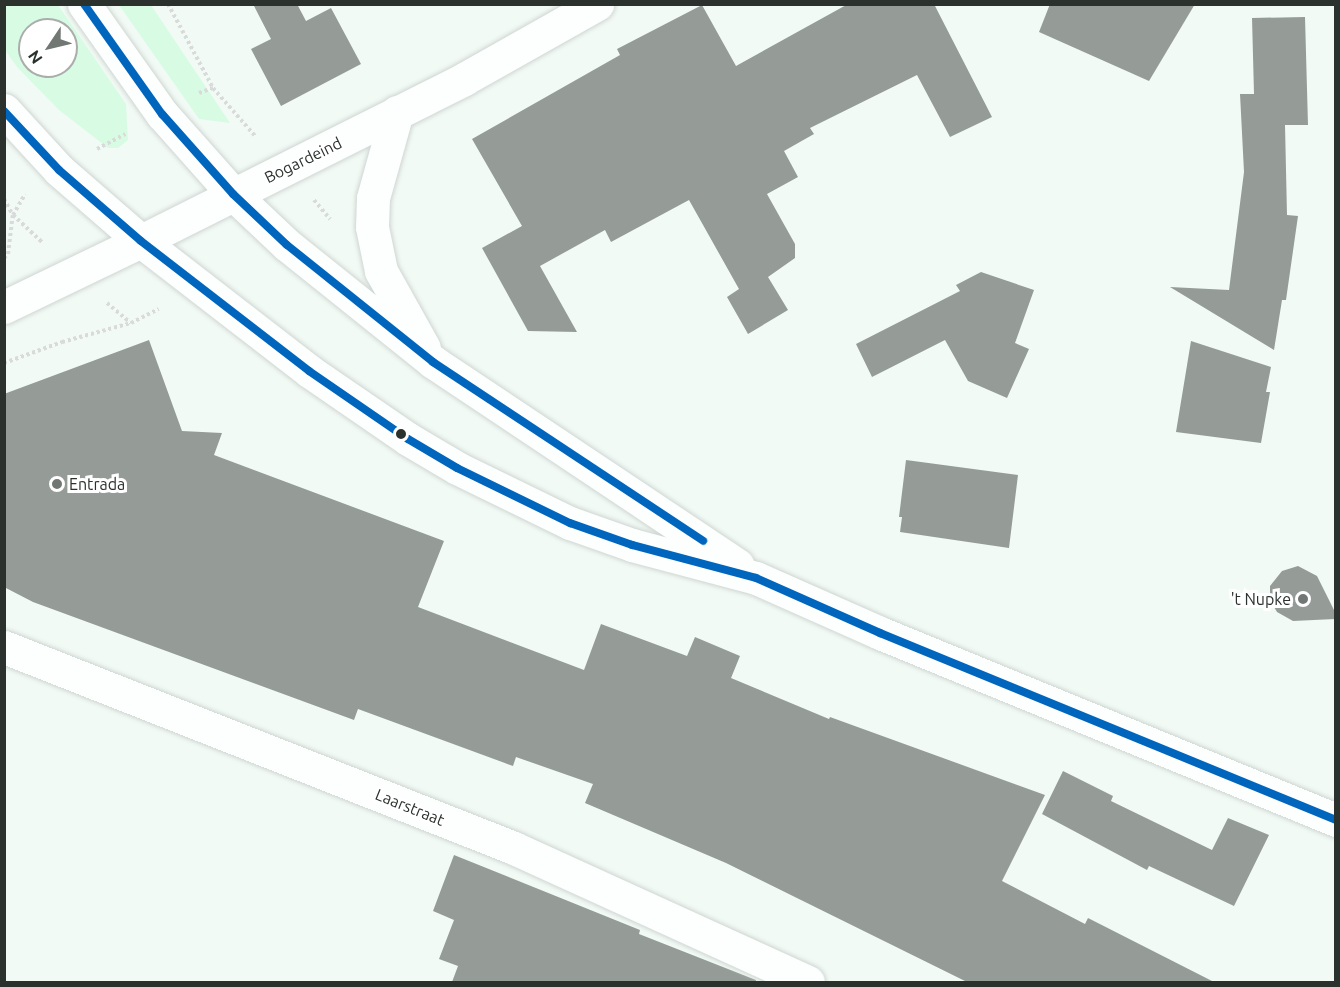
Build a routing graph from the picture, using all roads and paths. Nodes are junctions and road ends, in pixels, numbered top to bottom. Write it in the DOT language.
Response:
graph roads {
  1 [pos="84,4"];
  2 [pos="168,4"];
  3 [pos="597,4"];
  4 [pos="213,88"];
  5 [pos="4,110"];
  6 [pos="397,112"];
  7 [pos="162,114"];
  8 [pos="286,168"];
  9 [pos="59,170"];
  10 [pos="233,194"];
  11 [pos="4,199"];
  12 [pos="14,215"];
  13 [pos="333,222"];
  14 [pos="141,241"];
  15 [pos="4,258"];
  16 [pos="4,307"];
  17 [pos="130,323"];
  18 [pos="433,362"];
  19 [pos="4,363"];
  20 [pos="756,578"];
  21 [pos="4,647"];
  22 [pos="1335,820"];
  23 [pos="808,982"];
  1 -- 7 [label="main road"];
  2 -- 4 [label="path"];
  3 -- 6 [label="main road, Bogardeind"];
  4 -- 7 [label="path"];
  4 -- 8 [label="path"];
  5 -- 9 [label="main road"];
  6 -- 8 [label="main road, Bogardeind"];
  6 -- 18 [label="main road"];
  7 -- 9 [label="path"];
  7 -- 10 [label="main road"];
  8 -- 10 [label="main road, Bogardeind"];
  8 -- 13 [label="path"];
  9 -- 12 [label="path"];
  9 -- 14 [label="main road"];
  10 -- 14 [label="main road, Bogardeind"];
  10 -- 18 [label="main road"];
  11 -- 12 [label="path"];
  12 -- 15 [label="path"];
  14 -- 16 [label="main road, Bogardeind"];
  14 -- 20 [label="main road"];
  17 -- 19 [label="path"];
  18 -- 20 [label="main road"];
  20 -- 22 [label="main road"];
  21 -- 23 [label="main road, Laarstraat"];
}
